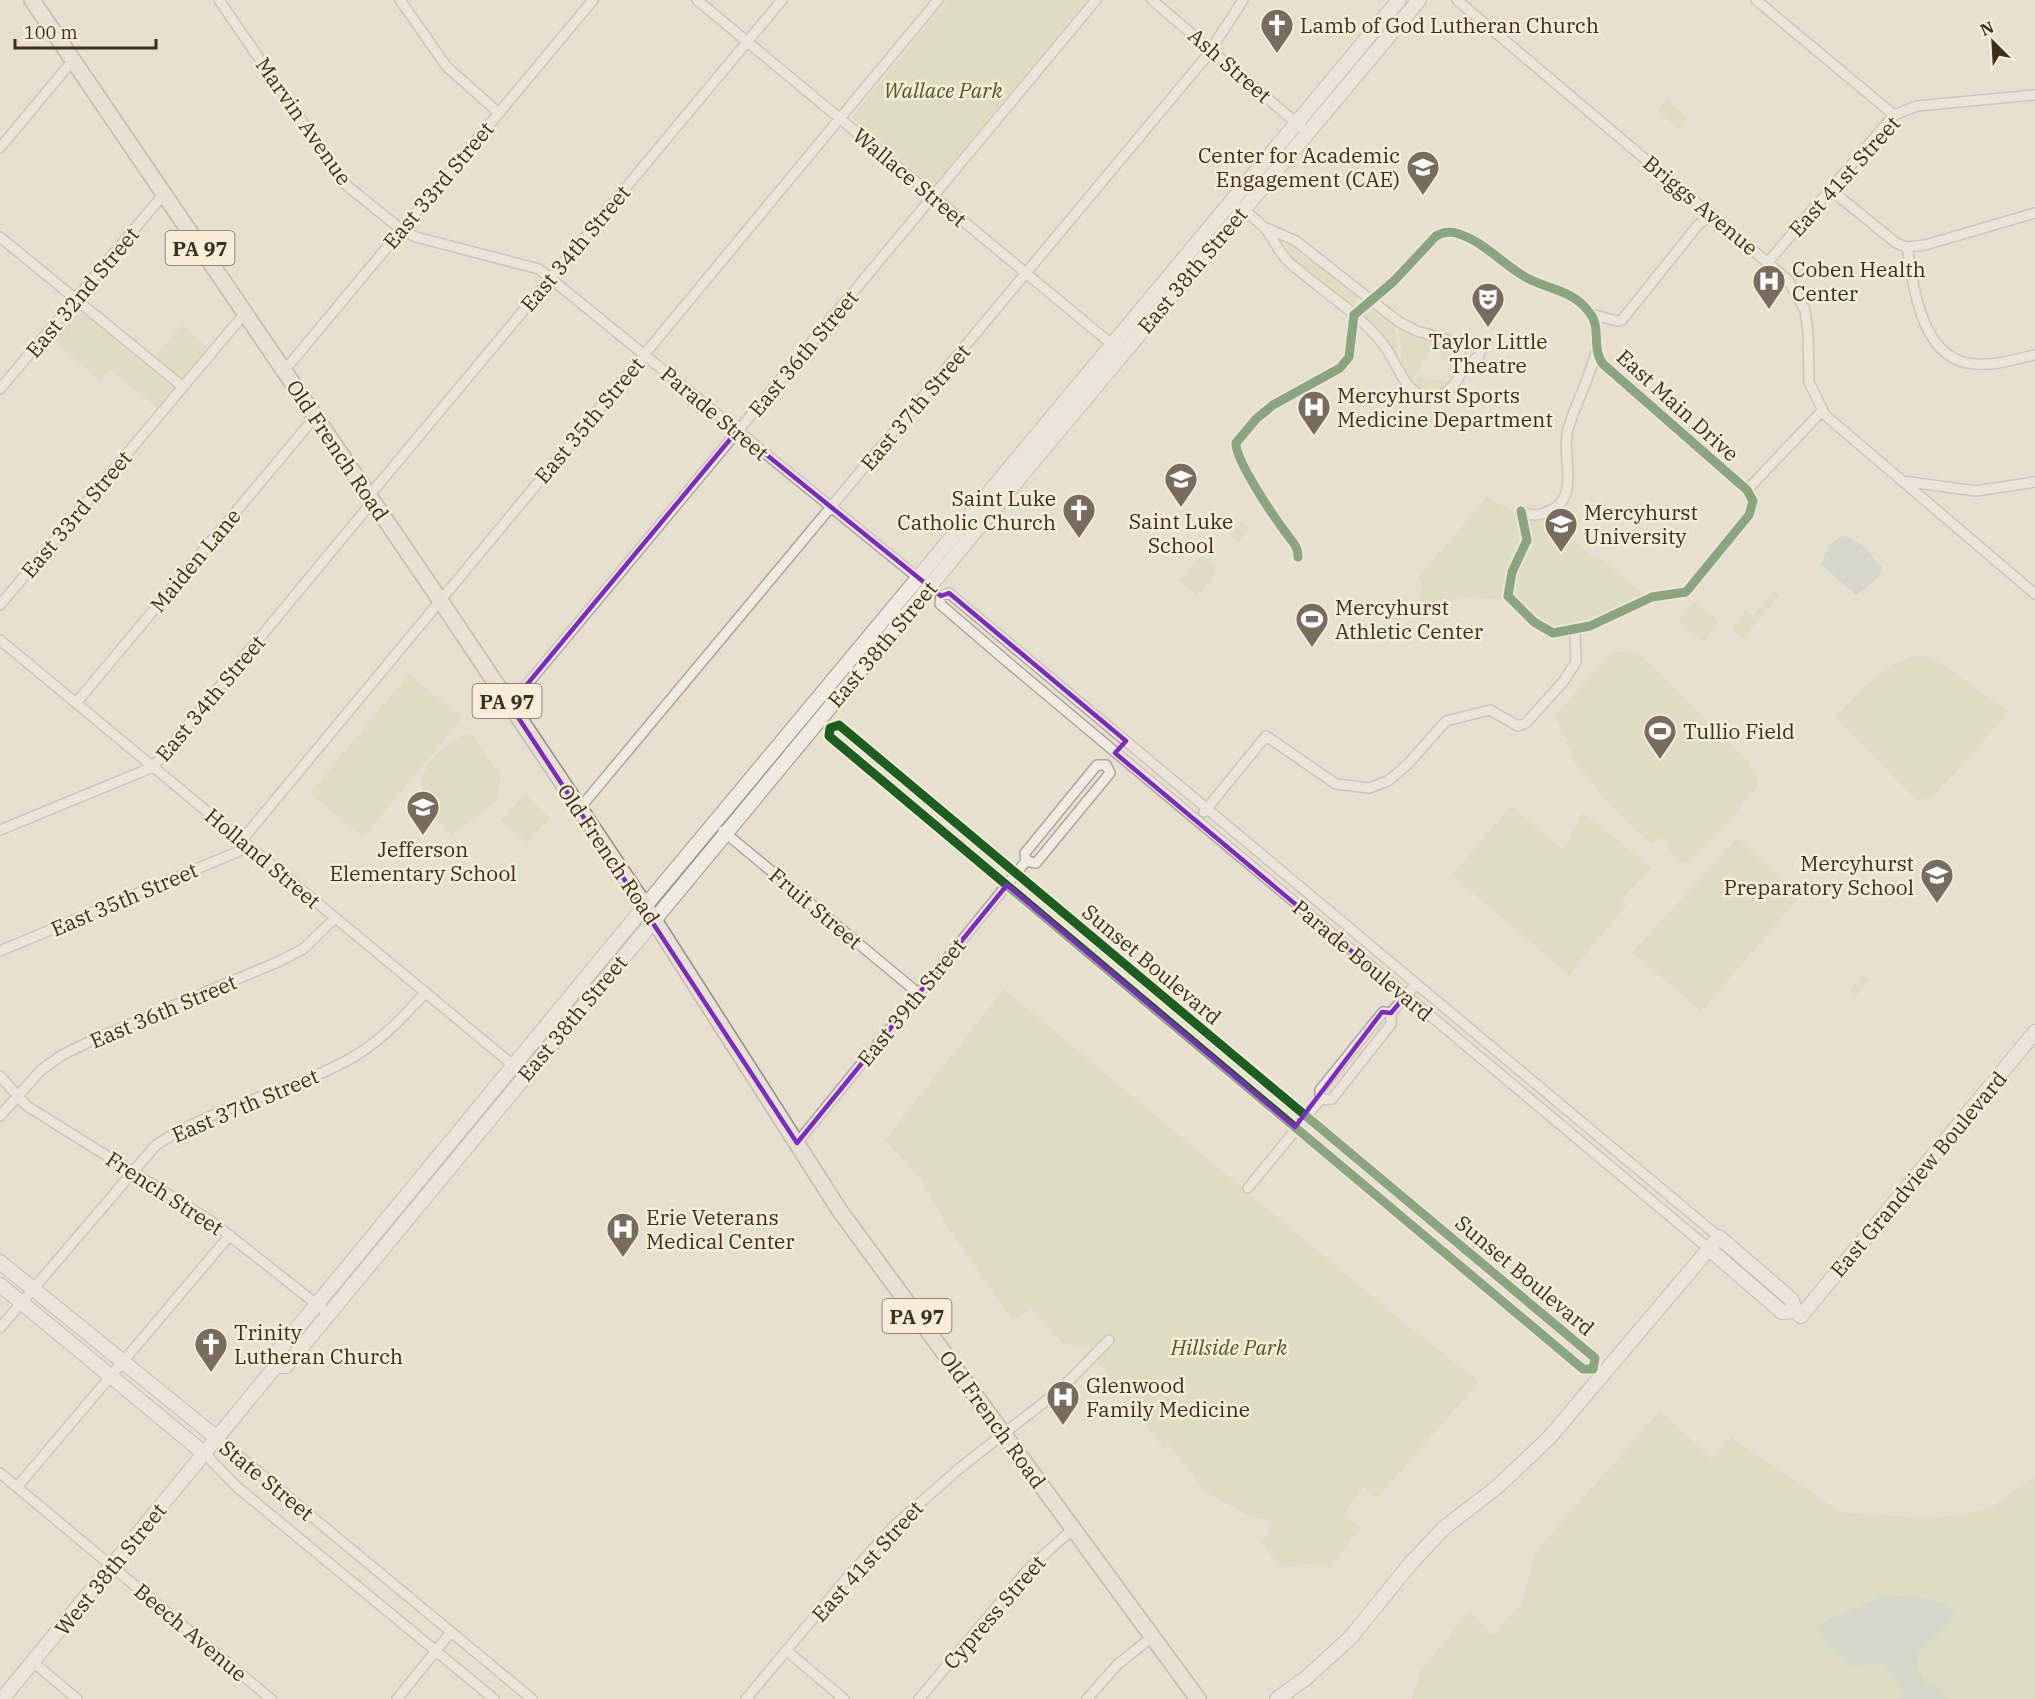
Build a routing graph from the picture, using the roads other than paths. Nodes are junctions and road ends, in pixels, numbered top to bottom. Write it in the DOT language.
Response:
graph roads {
  1 [pos="32,0"];
  2 [pos="219,0"];
  3 [pos="400,0"];
  4 [pos="593,0"];
  5 [pos="697,0"];
  6 [pos="782,0"];
  7 [pos="938,0"];
  8 [pos="1096,0"];
  9 [pos="1152,0"];
  10 [pos="1243,0"];
  11 [pos="1399,0"];
  12 [pos="1419,0"];
  13 [pos="1457,0"];
  14 [pos="1756,0"];
  15 [pos="747,41"];
  16 [pos="1212,49"];
  17 [pos="72,60"];
  18 [pos="2035,95"];
  19 [pos="499,113"];
  20 [pos="1894,116"];
  21 [pos="839,118"];
  22 [pos="1302,127"];
  23 [pos="0,148"];
  24 [pos="1831,190"];
  25 [pos="164,195"];
  26 [pos="933,197"];
  27 [pos="1238,204"];
  28 [pos="2035,213"];
  29 [pos="1712,214"];
  30 [pos="1264,227"];
  31 [pos="402,230"];
  32 [pos="0,237"];
  33 [pos="1907,246"];
  34 [pos="1769,261"];
  35 [pos="1026,273"];
  36 [pos="551,278"];
  37 [pos="75,299"];
  38 [pos="1370,300"];
  39 [pos="245,313"];
  40 [pos="1591,314"];
  41 [pos="1354,315"];
  42 [pos="1454,342"];
  43 [pos="1112,344"];
  44 [pos="1596,351"];
  45 [pos="1123,353"];
  46 [pos="644,354"];
  47 [pos="2035,355"];
  48 [pos="1462,370"];
  49 [pos="284,371"];
  50 [pos="183,387"];
  51 [pos="0,390"];
  52 [pos="1822,411"];
  53 [pos="315,417"];
  54 [pos="737,431"];
  55 [pos="1901,480"];
  56 [pos="2035,482"];
  57 [pos="1747,490"];
  58 [pos="371,498"];
  59 [pos="830,508"];
  60 [pos="1298,557"];
  61 [pos="923,583"];
  62 [pos="2035,594"];
  63 [pos="940,596"];
  64 [pos="441,600"];
  65 [pos="0,605"];
  66 [pos="1575,630"];
  67 [pos="0,640"];
  68 [pos="76,703"];
  69 [pos="510,705"];
  70 [pos="820,718"];
  71 [pos="1126,741"];
  72 [pos="1115,753"];
  73 [pos="1106,765"];
  74 [pos="153,767"];
  75 [pos="580,808"];
  76 [pos="1206,809"];
  77 [pos="1196,821"];
  78 [pos="714,823"];
  79 [pos="0,830"];
  80 [pos="725,833"];
  81 [pos="246,843"];
  82 [pos="1026,861"];
  83 [pos="1015,873"];
  84 [pos="1007,884"];
  85 [pos="645,906"];
  86 [pos="335,918"];
  87 [pos="653,920"];
  88 [pos="0,951"];
  89 [pos="1416,984"];
  90 [pos="426,992"];
  91 [pos="918,993"];
  92 [pos="1405,996"];
  93 [pos="1391,1013"];
  94 [pos="2035,1032"];
  95 [pos="520,1071"];
  96 [pos="0,1076"];
  97 [pos="16,1096"];
  98 [pos="1320,1100"];
  99 [pos="0,1116"];
  100 [pos="1306,1116"];
  101 [pos="1295,1127"];
  102 [pos="797,1143"];
  103 [pos="133,1171"];
  104 [pos="1248,1188"];
  105 [pos="230,1235"];
  106 [pos="1719,1237"];
  107 [pos="1708,1248"];
  108 [pos="0,1262"];
  109 [pos="0,1285"];
  110 [pos="33,1290"];
  111 [pos="22,1303"];
  112 [pos="317,1305"];
  113 [pos="329,1314"];
  114 [pos="1798,1314"];
  115 [pos="0,1328"];
  116 [pos="1109,1340"];
  117 [pos="122,1364"];
  118 [pos="276,1366"];
  119 [pos="1598,1373"];
  120 [pos="110,1377"];
  121 [pos="1004,1435"];
  122 [pos="217,1438"];
  123 [pos="205,1454"];
  124 [pos="0,1473"];
  125 [pos="17,1487"];
  126 [pos="1073,1528"];
  127 [pos="112,1567"];
  128 [pos="451,1632"];
  129 [pos="1152,1637"];
  130 [pos="436,1651"];
  131 [pos="787,1651"];
  132 [pos="33,1662"];
  133 [pos="2,1699"];
  134 [pos="77,1699"];
  135 [pos="271,1699"];
  136 [pos="397,1699"];
  137 [pos="494,1699"];
  138 [pos="532,1699"];
  139 [pos="746,1699"];
  140 [pos="844,1699"];
  141 [pos="919,1699"];
  142 [pos="1087,1699"];
  143 [pos="1198,1699"];
  144 [pos="1277,1699"];
  1 -- 17 [label="main road, Old French Road / PA 97"];
  2 -- 31 [label="street, Marvin Avenue"];
  3 -- 19 [label="street"];
  4 -- 19 [label="street, East 33rd Street"];
  5 -- 15 [label="street, Wallace Street"];
  6 -- 15 [label="street, East 34th Street"];
  7 -- 21 [label="street, East 35th Street"];
  8 -- 26 [label="street, East 36th Street"];
  9 -- 16 [label="street, Ash Street"];
  10 -- 16 [label="street, East 37th Street"];
  11 -- 22 [label="main road, East 38th Street"];
  12 -- 22 [label="main road, East 38th Street"];
  13 -- 29 [label="street, Briggs Avenue"];
  14 -- 20 [label="street"];
  15 -- 21 [label="street, Wallace Street"];
  15 -- 36 [label="street, East 34th Street"];
  16 -- 22 [label="street, Ash Street"];
  16 -- 35 [label="street, East 37th Street"];
  17 -- 23 [label="street"];
  17 -- 25 [label="main road, Old French Road / PA 97"];
  18 -- 20 [label="street, East 41st Street"];
  19 -- 31 [label="street, East 33rd Street"];
  20 -- 24 [label="street, East 41st Street"];
  21 -- 26 [label="street, Wallace Street"];
  21 -- 46 [label="street, East 35th Street"];
  22 -- 27 [label="main road, East 38th Street"];
  24 -- 33 [label="street"];
  24 -- 34 [label="street, East 41st Street"];
  25 -- 37 [label="street, East 32nd Street"];
  25 -- 39 [label="main road, Old French Road / PA 97"];
  26 -- 35 [label="street, Wallace Street"];
  26 -- 54 [label="street, East 36th Street"];
  27 -- 30 [label="street"];
  27 -- 43 [label="main road, East 38th Street"];
  27 -- 45 [label="main road, East 38th Street"];
  28 -- 33 [label="street"];
  29 -- 34 [label="street, Briggs Avenue"];
  29 -- 40 [label="street"];
  30 -- 38 [label="street"];
  30 -- 41 [label="street"];
  31 -- 36 [label="street, Parade Street"];
  31 -- 49 [label="street, East 33rd Street"];
  32 -- 37 [label="street"];
  33 -- 47 [label="street"];
  34 -- 52 [label="street, Briggs Avenue"];
  35 -- 43 [label="street, Wallace Street"];
  35 -- 59 [label="street, East 37th Street"];
  36 -- 46 [label="street, Parade Street"];
  36 -- 58 [label="street, East 34th Street"];
  37 -- 50 [label="street"];
  37 -- 51 [label="street, East 32nd Street"];
  38 -- 40 [label="street"];
  38 -- 41 [label="street"];
  38 -- 42 [label="street"];
  39 -- 49 [label="main road, Old French Road / PA 97"];
  39 -- 50 [label="street, East 33rd Street"];
  40 -- 44 [label="street, East Main Drive"];
  41 -- 48 [label="street"];
  41 -- 60 [label="street"];
  42 -- 48 [label="street"];
  42 -- 48 [label="street"];
  43 -- 45 [label="street, Wallace Street"];
  43 -- 61 [label="main road, East 38th Street"];
  44 -- 57 [label="street, East Main Drive"];
  44 -- 66 [label="street"];
  45 -- 61 [label="main road, East 38th Street"];
  46 -- 54 [label="street, Parade Street"];
  46 -- 64 [label="street, East 35th Street"];
  49 -- 53 [label="main road, Old French Road / PA 97"];
  50 -- 65 [label="street, East 33rd Street"];
  52 -- 55 [label="street, Briggs Avenue"];
  52 -- 57 [label="street"];
  53 -- 58 [label="main road, Old French Road / PA 97"];
  53 -- 68 [label="street, Maiden Lane"];
  54 -- 59 [label="street, Parade Street"];
  54 -- 69 [label="street, East 36th Street"];
  55 -- 56 [label="street"];
  55 -- 62 [label="street, Briggs Avenue"];
  57 -- 66 [label="street, East Main Drive"];
  58 -- 64 [label="main road, Old French Road / PA 97"];
  58 -- 74 [label="street, East 34th Street"];
  59 -- 61 [label="street, Parade Street"];
  59 -- 75 [label="street, East 37th Street"];
  61 -- 63 [label="street, Parade Boulevard"];
  61 -- 70 [label="main road, East 38th Street"];
  63 -- 71 [label="street, Parade Boulevard"];
  63 -- 72 [label="street, Parade Boulevard"];
  64 -- 69 [label="main road, Old French Road / PA 97"];
  64 -- 81 [label="street, East 35th Street"];
  66 -- 76 [label="street"];
  67 -- 68 [label="street, Holland Street"];
  68 -- 74 [label="street, Holland Street"];
  69 -- 75 [label="main road, Old French Road / PA 97"];
  70 -- 78 [label="main road, East 38th Street"];
  70 -- 80 [label="main road, East 38th Street"];
  70 -- 83 [label="street, Sunset Boulevard"];
  70 -- 84 [label="street, Sunset Boulevard"];
  71 -- 72 [label="street, East 39th Street"];
  71 -- 76 [label="street, Parade Boulevard"];
  72 -- 73 [label="street, East 39th Street"];
  72 -- 77 [label="street, Parade Boulevard"];
  73 -- 82 [label="street, East 39th Street"];
  73 -- 82 [label="street, East 39th Street"];
  74 -- 79 [label="street, East 34th Street"];
  74 -- 81 [label="street, Holland Street"];
  75 -- 85 [label="main road, Old French Road / PA 97"];
  76 -- 77 [label="street"];
  76 -- 89 [label="street, Parade Boulevard"];
  77 -- 92 [label="street, Parade Boulevard"];
  78 -- 80 [label="street, Fruit Street"];
  78 -- 85 [label="main road, East 38th Street"];
  80 -- 87 [label="main road, East 38th Street"];
  80 -- 91 [label="street, Fruit Street"];
  81 -- 86 [label="street, Holland Street"];
  81 -- 88 [label="street, East 35th Street"];
  82 -- 83 [label="street, East 39th Street"];
  83 -- 84 [label="street, East 39th Street"];
  83 -- 100 [label="street, Sunset Boulevard"];
  84 -- 91 [label="street, East 39th Street"];
  84 -- 101 [label="street, Sunset Boulevard"];
  85 -- 87 [label="main road, Old French Road / PA 97"];
  85 -- 95 [label="main road, East 38th Street"];
  86 -- 90 [label="street, Holland Street"];
  86 -- 97 [label="street, East 36th Street"];
  87 -- 95 [label="main road, East 38th Street"];
  87 -- 102 [label="main road, Old French Road / PA 97"];
  89 -- 92 [label="street"];
  89 -- 106 [label="street, Parade Boulevard"];
  90 -- 95 [label="street, Holland Street"];
  90 -- 103 [label="street, East 37th Street"];
  91 -- 102 [label="street, East 39th Street"];
  92 -- 93 [label="street"];
  92 -- 107 [label="street, Parade Boulevard"];
  93 -- 98 [label="street"];
  93 -- 98 [label="street"];
  94 -- 114 [label="main road, East Grandview Boulevard"];
  95 -- 112 [label="main road, East 38th Street"];
  95 -- 113 [label="main road, East 38th Street"];
  96 -- 97 [label="street, French Street"];
  97 -- 99 [label="street, East 36th Street"];
  97 -- 103 [label="street, French Street"];
  98 -- 100 [label="street"];
  100 -- 101 [label="street"];
  100 -- 119 [label="street, Sunset Boulevard"];
  101 -- 104 [label="street"];
  101 -- 119 [label="street, Sunset Boulevard"];
  102 -- 121 [label="main road, Old French Road / PA 97"];
  103 -- 105 [label="street, French Street"];
  103 -- 110 [label="street, East 37th Street"];
  105 -- 112 [label="street, French Street"];
  105 -- 117 [label="street"];
  106 -- 107 [label="main road"];
  106 -- 114 [label="main road, Parade Boulevard"];
  107 -- 114 [label="main road, Parade Boulevard"];
  107 -- 119 [label="main road"];
  108 -- 110 [label="main road, State Street"];
  109 -- 111 [label="main road, State Street"];
  110 -- 111 [label="street, East 37th Street"];
  110 -- 117 [label="main road, State Street"];
  111 -- 115 [label="street, East 37th Street"];
  111 -- 120 [label="main road, State Street"];
  112 -- 113 [label="street, French Street"];
  112 -- 118 [label="main road, East 38th Street"];
  113 -- 118 [label="main road, East 38th Street"];
  116 -- 121 [label="street, East 41st Street"];
  117 -- 120 [label="street"];
  117 -- 122 [label="main road, State Street"];
  118 -- 122 [label="main road, East 38th Street"];
  119 -- 144 [label="main road"];
  120 -- 123 [label="main road, State Street"];
  120 -- 125 [label="street"];
  121 -- 126 [label="main road, Old French Road / PA 97"];
  121 -- 131 [label="street, East 41st Street"];
  122 -- 123 [label="main road, West 38th Street"];
  122 -- 128 [label="street, State Street"];
  123 -- 127 [label="main road, West 38th Street"];
  123 -- 130 [label="street, State Street"];
  124 -- 125 [label="street, Beech Avenue"];
  125 -- 127 [label="street, Beech Avenue"];
  126 -- 129 [label="main road, Old French Road / PA 97"];
  126 -- 141 [label="street, Cypress Street"];
  127 -- 132 [label="main road, West 38th Street"];
  127 -- 135 [label="street, Beech Avenue"];
  128 -- 130 [label="street"];
  128 -- 138 [label="street, State Street"];
  129 -- 142 [label="street"];
  129 -- 143 [label="main road, Old French Road / PA 97"];
  130 -- 136 [label="street"];
  130 -- 137 [label="street, State Street"];
  131 -- 139 [label="street, East 41st Street"];
  131 -- 140 [label="street"];
  132 -- 133 [label="main road, West 38th Street"];
  132 -- 134 [label="street"];
}
